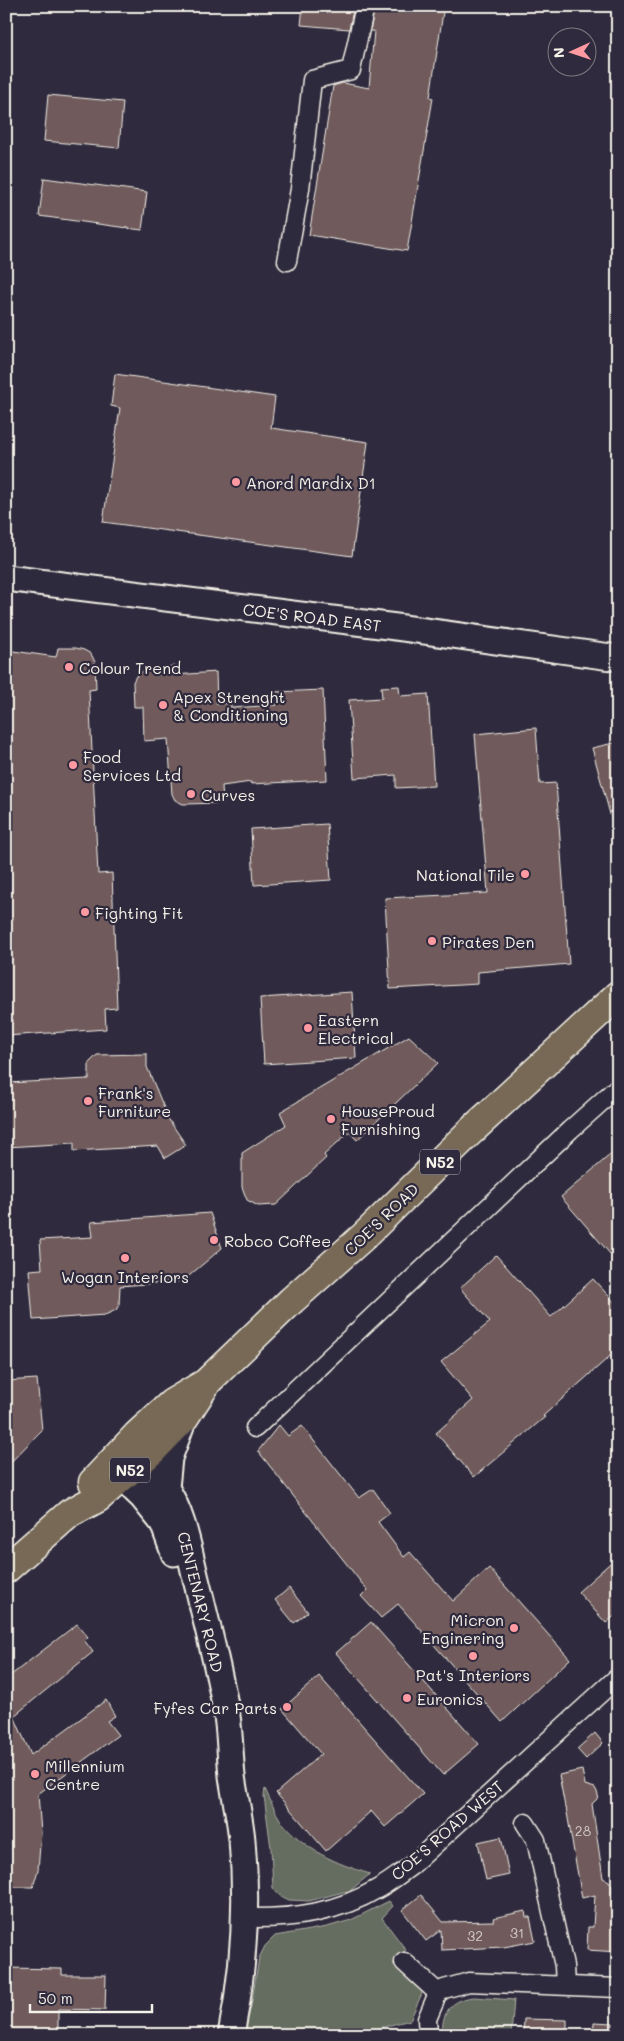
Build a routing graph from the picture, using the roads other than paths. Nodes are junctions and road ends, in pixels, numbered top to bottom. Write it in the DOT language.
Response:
graph roads {
  1 [pos="365,6"];
  2 [pos="288,261"];
  3 [pos="6,578"];
  4 [pos="618,658"];
  5 [pos="618,995"];
  6 [pos="618,1087"];
  7 [pos="208,1382"];
  8 [pos="184,1418"];
  9 [pos="255,1428"];
  10 [pos="124,1463"];
  11 [pos="166,1488"];
  12 [pos="6,1569"];
  13 [pos="618,1677"];
  14 [pos="232,1778"];
  15 [pos="525,1823"];
  16 [pos="245,1918"];
  17 [pos="404,1962"];
  18 [pos="565,1986"];
  19 [pos="618,1988"];
  20 [pos="438,1993"];
  21 [pos="231,2035"];
  22 [pos="428,2035"];
  1 -- 2 [label="street"];
  3 -- 4 [label="street, COE'S ROAD EAST"];
  5 -- 7 [label="main road, COE'S ROAD / N52"];
  6 -- 9 [label="street"];
  7 -- 8 [label="main road, COE'S ROAD / N52"];
  7 -- 10 [label="main road, COE'S ROAD / N52"];
  8 -- 10 [label="main road, COE'S ROAD / N52"];
  8 -- 11 [label="street"];
  10 -- 11 [label="street, CENTENARY ROAD"];
  10 -- 12 [label="main road, COE'S ROAD / N52"];
  10 -- 14 [label="street, CENTENARY ROAD"];
  11 -- 14 [label="street, CENTENARY ROAD"];
  13 -- 16 [label="street, COE'S ROAD WEST"];
  14 -- 16 [label="street, CENTENARY ROAD"];
  15 -- 18 [label="street"];
  16 -- 21 [label="street, CENTENARY ROAD"];
  17 -- 20 [label="street"];
  18 -- 19 [label="street"];
  18 -- 20 [label="street"];
  20 -- 22 [label="street"];
}
